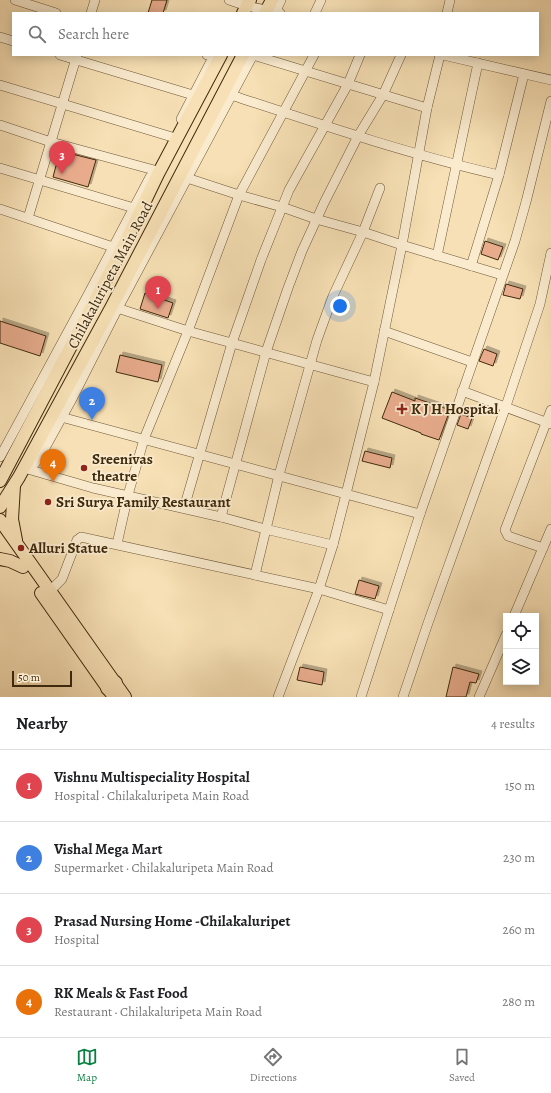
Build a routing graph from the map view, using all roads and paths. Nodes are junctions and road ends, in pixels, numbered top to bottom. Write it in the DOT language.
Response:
graph roads {
  1 [pos="15,0"];
  2 [pos="95,0"];
  3 [pos="229,0"];
  4 [pos="281,0"];
  5 [pos="321,0"];
  6 [pos="450,0"];
  7 [pos="245,4"];
  8 [pos="273,10"];
  9 [pos="53,12"];
  10 [pos="91,12"];
  11 [pos="237,12"];
  12 [pos="315,12"];
  13 [pos="447,12"];
  14 [pos="0,37"];
  15 [pos="12,41"];
  16 [pos="213,56"];
  17 [pos="214,56"];
  18 [pos="242,56"];
  19 [pos="252,56"];
  20 [pos="256,56"];
  21 [pos="313,56"];
  22 [pos="360,56"];
  23 [pos="401,56"];
  24 [pos="440,56"];
  25 [pos="447,56"];
  26 [pos="76,57"];
  27 [pos="478,63"];
  28 [pos="305,71"];
  29 [pos="524,74"];
  30 [pos="551,80"];
  31 [pos="348,84"];
  32 [pos="0,85"];
  33 [pos="193,94"];
  34 [pos="230,95"];
  35 [pos="383,95"];
  36 [pos="551,101"];
  37 [pos="63,104"];
  38 [pos="427,108"];
  39 [pos="282,112"];
  40 [pos="0,125"];
  41 [pos="324,126"];
  42 [pos="358,136"];
  43 [pos="172,137"];
  44 [pos="51,142"];
  45 [pos="419,154"];
  46 [pos="457,165"];
  47 [pos="0,168"];
  48 [pos="154,170"];
  49 [pos="499,175"];
  50 [pos="187,178"];
  51 [pos="40,181"];
  52 [pos="380,188"];
  53 [pos="239,195"];
  54 [pos="282,207"];
  55 [pos="134,208"];
  56 [pos="0,209"];
  57 [pos="28,218"];
  58 [pos="316,219"];
  59 [pos="363,232"];
  60 [pos="402,245"];
  61 [pos="113,247"];
  62 [pos="551,253"];
  63 [pos="437,256"];
  64 [pos="471,266"];
  65 [pos="549,273"];
  66 [pos="502,275"];
  67 [pos="115,307"];
  68 [pos="188,331"];
  69 [pos="384,331"];
  70 [pos="232,343"];
  71 [pos="266,352"];
  72 [pos="472,362"];
  73 [pos="310,364"];
  74 [pos="374,382"];
  75 [pos="462,391"];
  76 [pos="506,406"];
  77 [pos="551,410"];
  78 [pos="61,417"];
  79 [pos="549,423"];
  80 [pos="144,439"];
  81 [pos="200,454"];
  82 [pos="2,464"];
  83 [pos="236,464"];
  84 [pos="24,469"];
  85 [pos="279,476"];
  86 [pos="0,481"];
  87 [pos="14,486"];
  88 [pos="346,494"];
  89 [pos="128,495"];
  90 [pos="0,507"];
  91 [pos="184,508"];
  92 [pos="420,514"];
  93 [pos="221,517"];
  94 [pos="0,520"];
  95 [pos="265,529"];
  96 [pos="551,529"];
  97 [pos="0,534"];
  98 [pos="17,544"];
  99 [pos="117,544"];
  100 [pos="333,545"];
  101 [pos="543,548"];
  102 [pos="0,559"];
  103 [pos="23,567"];
  104 [pos="255,575"];
  105 [pos="319,589"];
  106 [pos="47,594"];
  107 [pos="389,610"];
  108 [pos="515,613"];
  109 [pos="503,643"];
  110 [pos="111,692"];
  111 [pos="125,697"];
  112 [pos="278,697"];
  113 [pos="361,697"];
  114 [pos="403,697"];
  115 [pos="480,697"];
  1 -- 9 [label="street"];
  2 -- 10 [label="street"];
  3 -- 7 [label="street"];
  4 -- 8 [label="street"];
  5 -- 12 [label="street"];
  6 -- 13 [label="street"];
  7 -- 8 [label="street"];
  7 -- 11 [label="street"];
  14 -- 15 [label="street"];
  16 -- 33 [label="street"];
  17 -- 82 [label="main road, Chilakaluripeta Main Road"];
  18 -- 67 [label="main road, Chilakaluripeta Main Road"];
  19 -- 34 [label="street"];
  20 -- 28 [label="street"];
  21 -- 28 [label="street"];
  22 -- 31 [label="street"];
  23 -- 35 [label="street"];
  24 -- 38 [label="street"];
  25 -- 27 [label="street"];
  26 -- 33 [label="street"];
  26 -- 37 [label="street"];
  27 -- 29 [label="street"];
  27 -- 46 [label="street"];
  28 -- 31 [label="street"];
  28 -- 39 [label="street"];
  29 -- 30 [label="street"];
  29 -- 49 [label="street"];
  31 -- 35 [label="street"];
  31 -- 41 [label="street"];
  32 -- 37 [label="street"];
  33 -- 43 [label="street"];
  34 -- 39 [label="street"];
  34 -- 50 [label="street"];
  35 -- 38 [label="street"];
  35 -- 42 [label="street"];
  36 -- 66 [label="street"];
  37 -- 43 [label="street"];
  37 -- 44 [label="street"];
  38 -- 45 [label="street"];
  39 -- 41 [label="street"];
  39 -- 53 [label="street"];
  40 -- 44 [label="street"];
  41 -- 42 [label="street"];
  41 -- 54 [label="street"];
  42 -- 45 [label="street"];
  42 -- 58 [label="street"];
  43 -- 48 [label="street"];
  44 -- 48 [label="street"];
  44 -- 51 [label="street"];
  45 -- 46 [label="street"];
  45 -- 60 [label="street"];
  46 -- 49 [label="street"];
  46 -- 63 [label="street"];
  47 -- 51 [label="street"];
  48 -- 55 [label="street"];
  49 -- 64 [label="street"];
  50 -- 53 [label="street"];
  50 -- 67 [label="street"];
  51 -- 55 [label="street"];
  51 -- 57 [label="street"];
  52 -- 59 [label="street"];
  53 -- 54 [label="street"];
  53 -- 68 [label="street"];
  54 -- 58 [label="street"];
  54 -- 70 [label="street"];
  55 -- 61 [label="street"];
  56 -- 57 [label="street"];
  57 -- 61 [label="street"];
  58 -- 59 [label="street"];
  58 -- 71 [label="street"];
  59 -- 60 [label="street"];
  59 -- 73 [label="street"];
  60 -- 63 [label="street"];
  60 -- 69 [label="street"];
  61 -- 82 [label="street"];
  62 -- 65 [label="street"];
  63 -- 64 [label="street"];
  64 -- 66 [label="street"];
  65 -- 76 [label="street"];
  66 -- 72 [label="street"];
  67 -- 68 [label="street"];
  67 -- 78 [label="street"];
  67 -- 84 [label="main road, Chilakaluripeta Main Road"];
  68 -- 70 [label="street"];
  68 -- 80 [label="street"];
  69 -- 72 [label="street"];
  69 -- 74 [label="street"];
  70 -- 71 [label="street"];
  70 -- 81 [label="street"];
  71 -- 73 [label="street"];
  71 -- 83 [label="street"];
  72 -- 75 [label="street"];
  73 -- 74 [label="street"];
  73 -- 85 [label="street"];
  74 -- 88 [label="street"];
  75 -- 76 [label="street"];
  75 -- 92 [label="street"];
  76 -- 79 [label="street"];
  76 -- 114 [label="street"];
  77 -- 79 [label="street"];
  78 -- 80 [label="street"];
  78 -- 84 [label="street"];
  79 -- 101 [label="street"];
  80 -- 81 [label="street"];
  80 -- 89 [label="street"];
  81 -- 83 [label="street"];
  81 -- 91 [label="street"];
  82 -- 86 [label="main road, Chilakaluripeta Main Road"];
  83 -- 85 [label="street"];
  83 -- 93 [label="street"];
  84 -- 87 [label="main road, Chilakaluripeta Main Road"];
  84 -- 89 [label="street"];
  85 -- 88 [label="street"];
  85 -- 95 [label="street"];
  87 -- 90 [label="main road, Chilakaluripeta Main Road"];
  87 -- 98 [label="main road"];
  88 -- 92 [label="street"];
  88 -- 100 [label="street"];
  89 -- 91 [label="street"];
  89 -- 99 [label="street"];
  91 -- 93 [label="street"];
  92 -- 107 [label="street"];
  93 -- 95 [label="street"];
  94 -- 98 [label="main road"];
  95 -- 100 [label="street"];
  95 -- 104 [label="street"];
  96 -- 101 [label="street"];
  97 -- 103 [label="main road"];
  98 -- 106 [label="main road"];
  99 -- 104 [label="street"];
  99 -- 106 [label="street"];
  100 -- 105 [label="street"];
  101 -- 108 [label="street"];
  102 -- 103 [label="main road"];
  103 -- 106 [label="main road"];
  104 -- 105 [label="street"];
  105 -- 107 [label="street"];
  105 -- 112 [label="street"];
  106 -- 110 [label="main road"];
  107 -- 113 [label="street"];
  109 -- 115 [label="street"];
  110 -- 111 [label="main road"];
}
